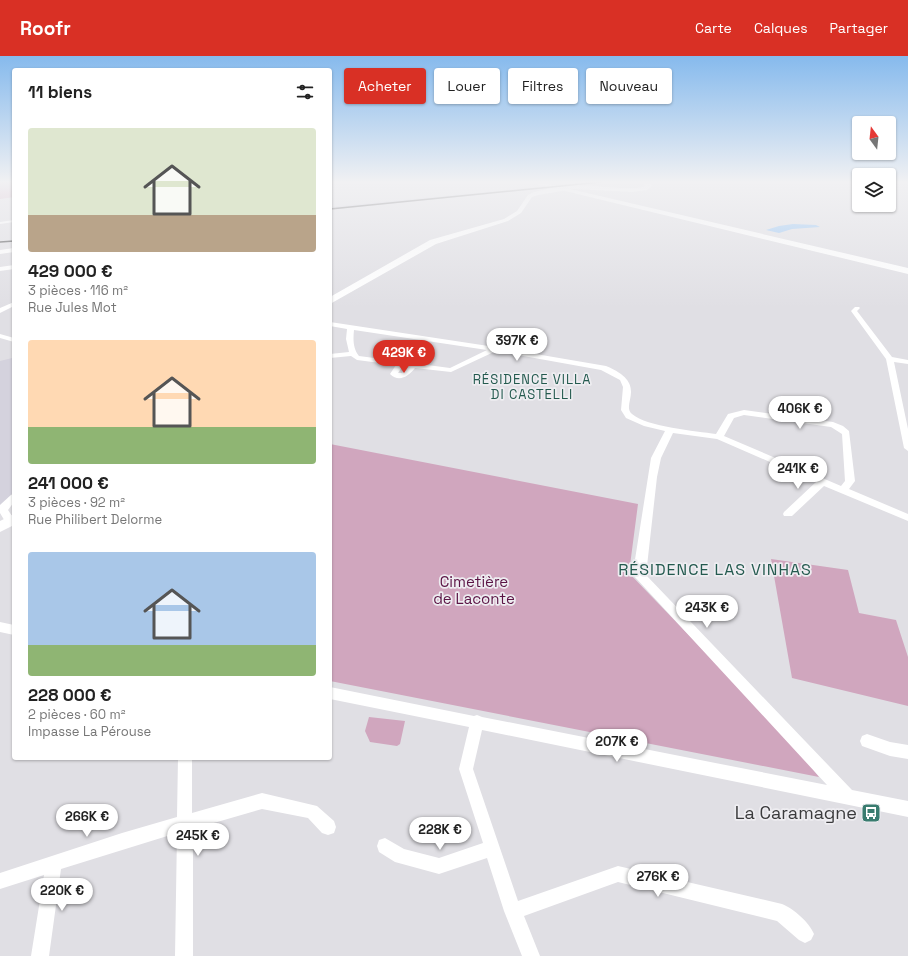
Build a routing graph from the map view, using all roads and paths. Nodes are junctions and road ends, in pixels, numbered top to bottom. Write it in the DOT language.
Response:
graph roads {
  1 [pos="493,224"];
  2 [pos="710,224"];
  3 [pos="12,250"];
  4 [pos="0,252"];
  5 [pos="12,267"];
  6 [pos="0,269"];
  7 [pos="908,271"];
  8 [pos="332,300"];
  9 [pos="0,301"];
  10 [pos="12,304"];
  11 [pos="12,305"];
  12 [pos="857,308"];
  13 [pos="0,311"];
  14 [pos="332,324"];
  15 [pos="351,327"];
  16 [pos="0,336"];
  17 [pos="12,339"];
  18 [pos="495,348"];
  19 [pos="353,354"];
  20 [pos="332,356"];
  21 [pos="890,359"];
  22 [pos="908,362"];
  23 [pos="401,363"];
  24 [pos="413,365"];
  25 [pos="670,430"];
  26 [pos="906,430"];
  27 [pos="719,437"];
  28 [pos="908,448"];
  29 [pos="823,481"];
  30 [pos="844,489"];
  31 [pos="12,499"];
  32 [pos="788,514"];
  33 [pos="908,518"];
  34 [pos="8,522"];
  35 [pos="0,627"];
  36 [pos="12,630"];
  37 [pos="332,693"];
  38 [pos="477,721"];
  39 [pos="867,741"];
  40 [pos="908,752"];
  41 [pos="185,760"];
  42 [pos="848,797"];
  43 [pos="908,808"];
  44 [pos="184,824"];
  45 [pos="328,827"];
  46 [pos="385,846"];
  47 [pos="493,848"];
  48 [pos="54,863"];
  49 [pos="0,881"];
  50 [pos="513,911"];
  51 [pos="805,934"];
  52 [pos="40,956"];
  53 [pos="184,956"];
  54 [pos="531,956"];
  1 -- 8 [label="street"];
  2 -- 7 [label="main road"];
  3 -- 4 [label="street"];
  5 -- 6 [label="street"];
  9 -- 10 [label="street"];
  11 -- 13 [label="street"];
  12 -- 21 [label="street"];
  14 -- 15 [label="street"];
  15 -- 18 [label="street"];
  15 -- 19 [label="street"];
  16 -- 17 [label="street"];
  18 -- 24 [label="street"];
  18 -- 25 [label="street"];
  19 -- 20 [label="street"];
  19 -- 23 [label="street"];
  21 -- 22 [label="street"];
  21 -- 26 [label="street"];
  23 -- 24 [label="street"];
  23 -- 24 [label="street"];
  25 -- 27 [label="street"];
  25 -- 42 [label="street"];
  26 -- 28 [label="street"];
  27 -- 29 [label="street"];
  27 -- 30 [label="street"];
  29 -- 30 [label="street"];
  29 -- 32 [label="street"];
  30 -- 33 [label="street"];
  31 -- 34 [label="street"];
  35 -- 36 [label="street"];
  37 -- 38 [label="street"];
  38 -- 42 [label="street"];
  38 -- 47 [label="street"];
  39 -- 40 [label="street"];
  41 -- 44 [label="street"];
  42 -- 43 [label="street"];
  44 -- 45 [label="street"];
  44 -- 48 [label="street"];
  44 -- 53 [label="street"];
  46 -- 47 [label="street"];
  47 -- 50 [label="street"];
  48 -- 49 [label="street"];
  48 -- 52 [label="street"];
  50 -- 51 [label="street"];
  50 -- 54 [label="street"];
}
